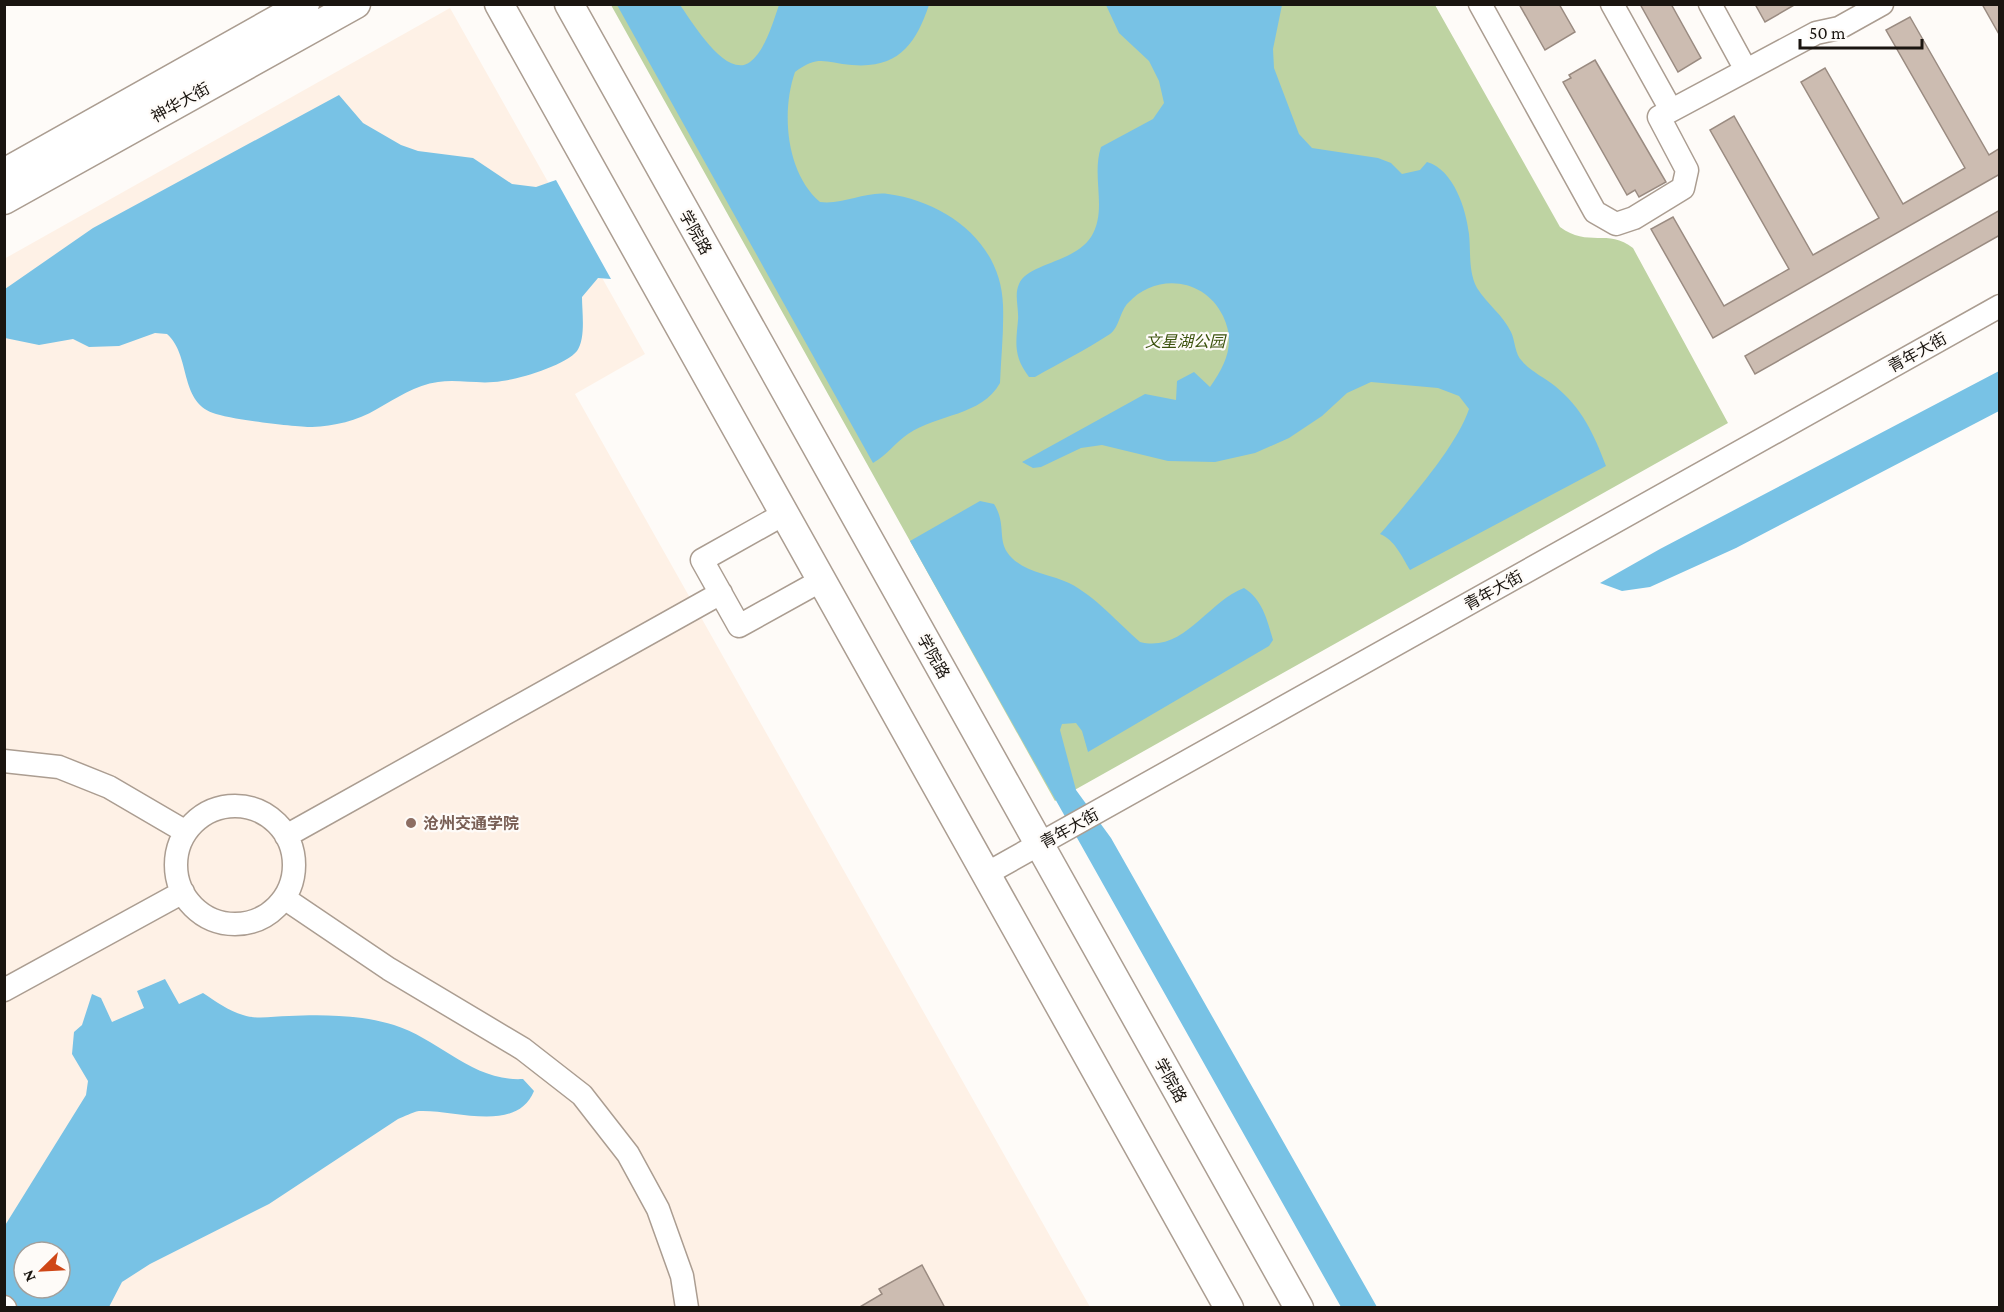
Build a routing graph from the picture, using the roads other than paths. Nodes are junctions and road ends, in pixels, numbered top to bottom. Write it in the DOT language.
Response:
graph roads {
  1 [pos="305,4"];
  2 [pos="356,4"];
  3 [pos="500,4"];
  4 [pos="569,4"];
  5 [pos="1480,4"];
  6 [pos="1612,4"];
  7 [pos="1710,4"];
  8 [pos="1882,4"];
  9 [pos="1746,70"];
  10 [pos="1671,110"];
  11 [pos="4,173"];
  12 [pos="4,200"];
  13 [pos="2000,306"];
  14 [pos="784,514"];
  15 [pos="822,580"];
  16 [pos="721,593"];
  17 [pos="4,761"];
  18 [pos="186,832"];
  19 [pos="286,836"];
  20 [pos="1039,845"];
  21 [pos="986,874"];
  22 [pos="183,892"];
  23 [pos="284,898"];
  24 [pos="4,990"];
  25 [pos="687,1308"];
  26 [pos="1229,1308"];
  27 [pos="1299,1308"];
  1 -- 11 [label="main road, 神华大街"];
  2 -- 12 [label="main road, 神华大街"];
  3 -- 14 [label="main road"];
  4 -- 20 [label="main road, 学院路"];
  5 -- 10 [label="street"];
  6 -- 10 [label="street"];
  7 -- 9 [label="street"];
  8 -- 9 [label="street"];
  9 -- 10 [label="street"];
  13 -- 20 [label="street, 青年大街"];
  14 -- 15 [label="main road"];
  14 -- 16 [label="street"];
  15 -- 16 [label="street"];
  15 -- 21 [label="main road"];
  16 -- 19 [label="street"];
  17 -- 18 [label="street"];
  18 -- 19 [label="street"];
  18 -- 22 [label="street"];
  19 -- 23 [label="street"];
  20 -- 21 [label="street, 青年大街"];
  20 -- 27 [label="main road, 学院路"];
  21 -- 26 [label="main road"];
  22 -- 23 [label="street"];
  22 -- 24 [label="street"];
  23 -- 25 [label="street"];
}
